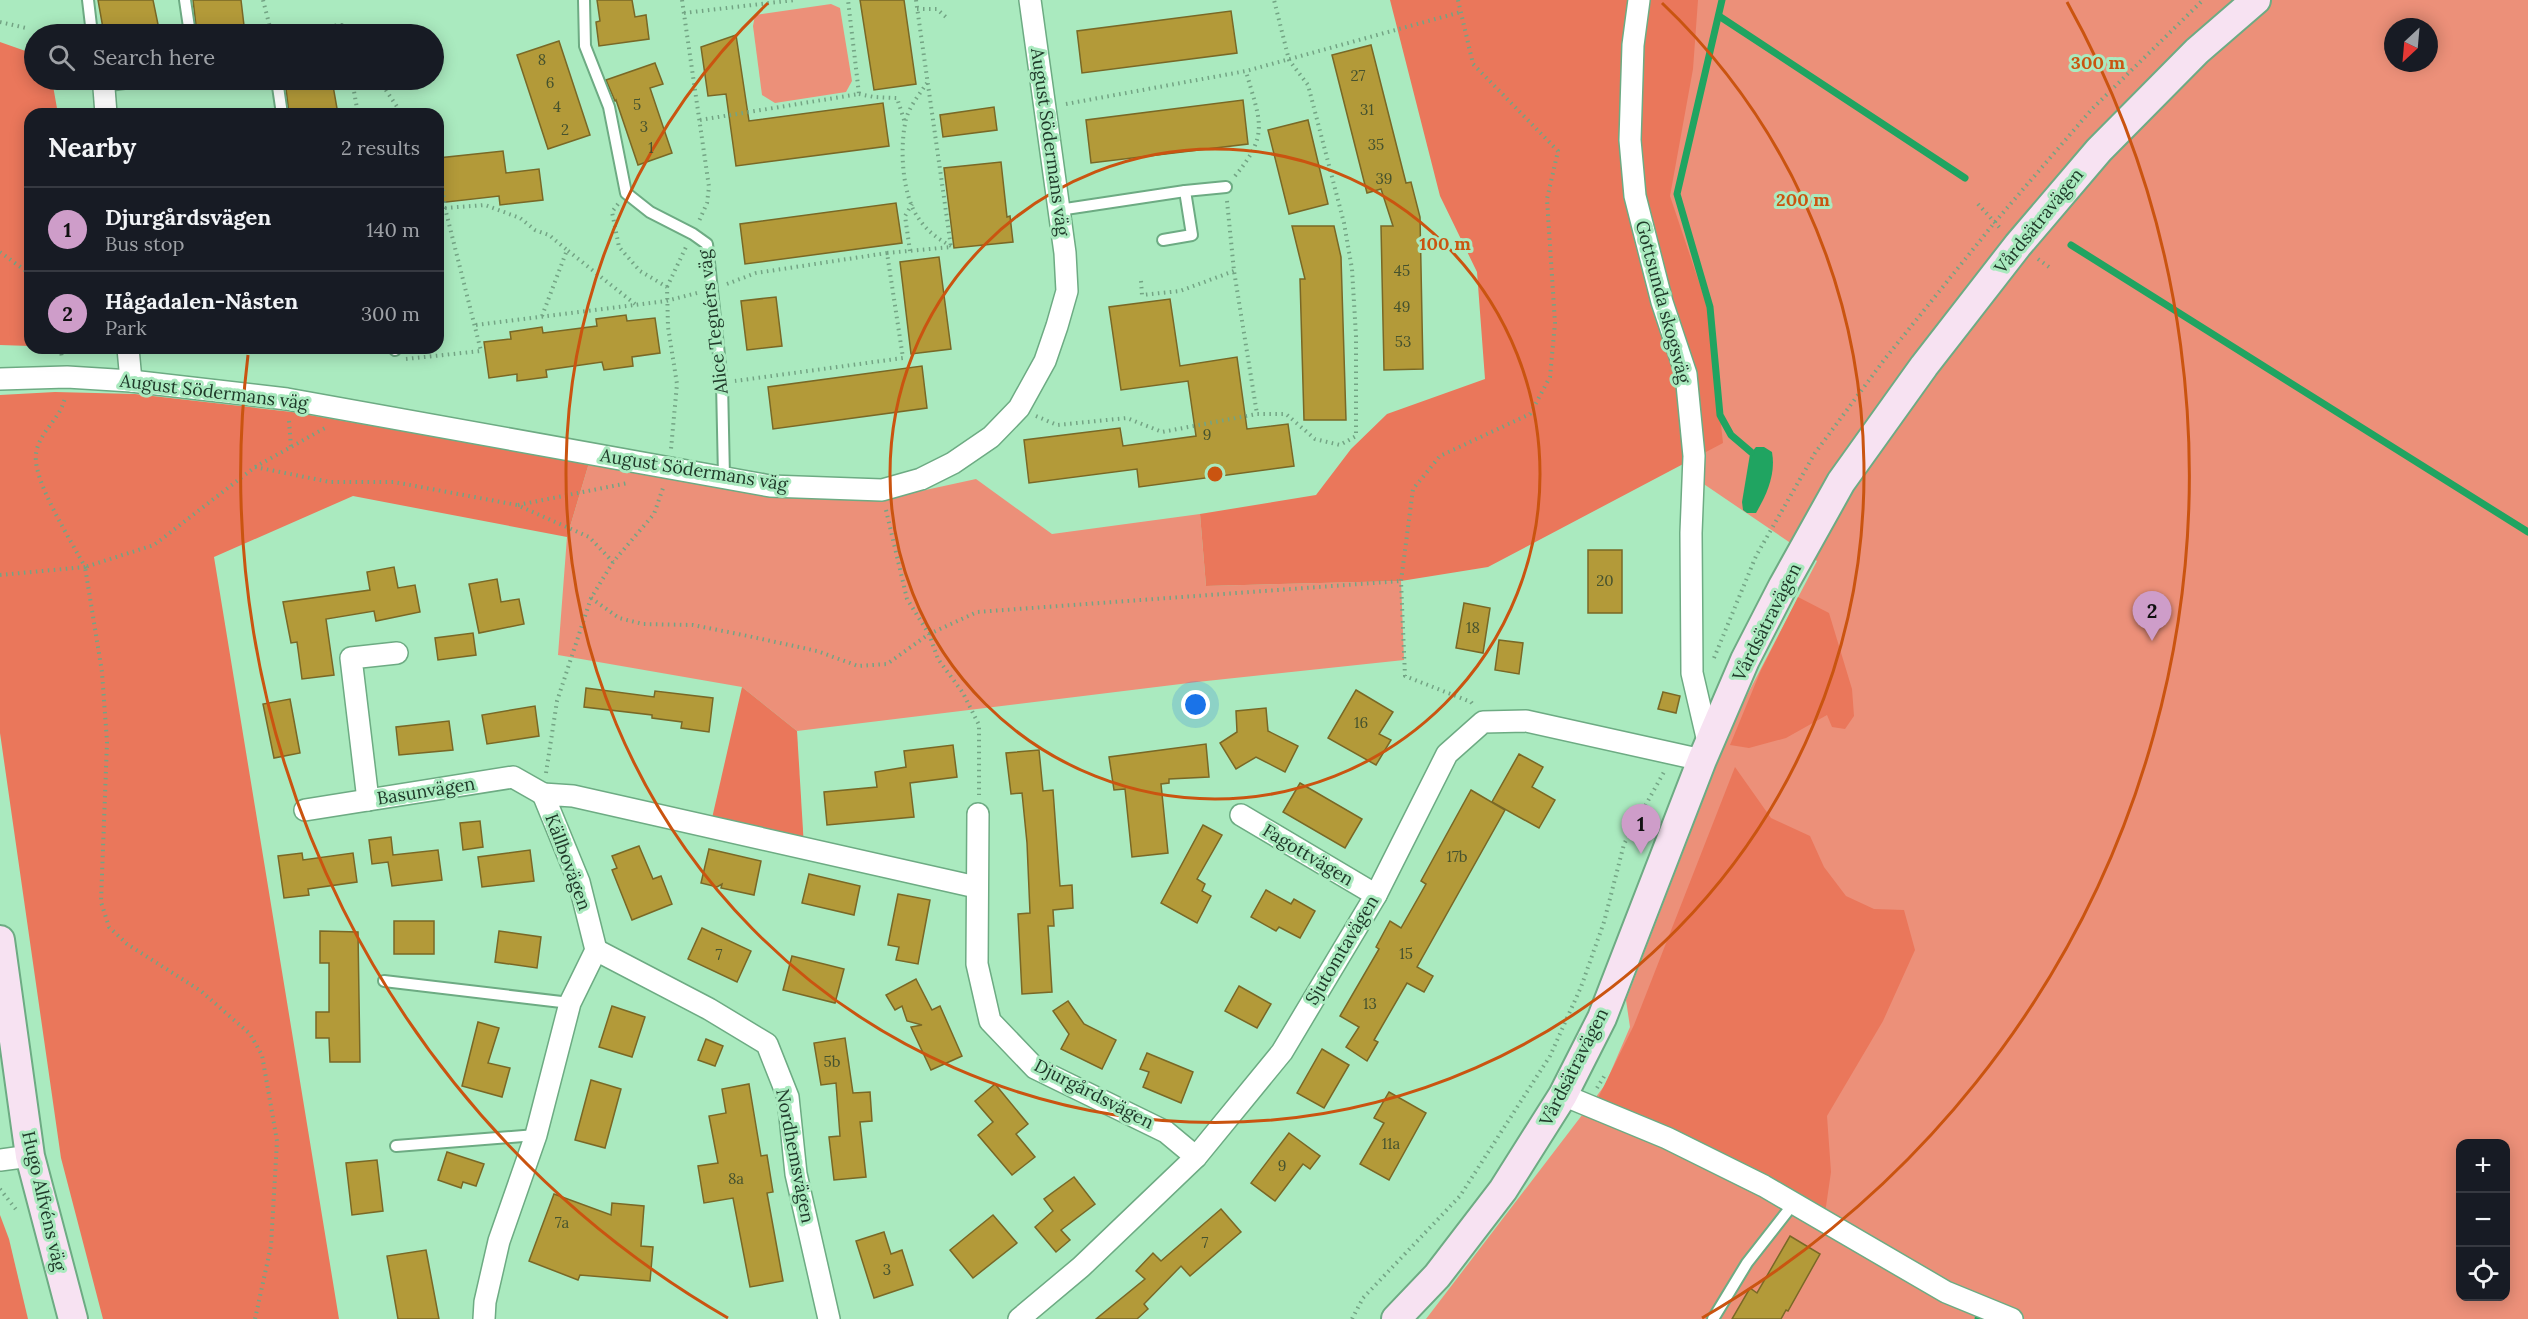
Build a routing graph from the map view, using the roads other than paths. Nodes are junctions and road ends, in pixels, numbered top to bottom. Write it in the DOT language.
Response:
graph roads {
  1 [pos="87,0"];
  2 [pos="185,0"];
  3 [pos="584,0"];
  4 [pos="1030,0"];
  5 [pos="1639,0"];
  6 [pos="2256,0"];
  7 [pos="91,24"];
  8 [pos="189,24"];
  9 [pos="103,90"];
  10 [pos="278,90"];
  11 [pos="105,108"];
  12 [pos="281,108"];
  13 [pos="1226,187"];
  14 [pos="1185,191"];
  15 [pos="1059,210"];
  16 [pos="1162,240"];
  17 [pos="129,354"];
  18 [pos="0,379"];
  19 [pos="131,381"];
  20 [pos="724,477"];
  21 [pos="397,653"];
  22 [pos="1706,753"];
  23 [pos="543,794"];
  24 [pos="368,800"];
  25 [pos="305,810"];
  26 [pos="978,814"];
  27 [pos="1241,815"];
  28 [pos="976,887"];
  29 [pos="1376,895"];
  30 [pos="0,940"];
  31 [pos="596,950"];
  32 [pos="384,981"];
  33 [pos="570,1003"];
  34 [pos="1563,1095"];
  35 [pos="536,1136"];
  36 [pos="396,1146"];
  37 [pos="30,1156"];
  38 [pos="1196,1157"];
  39 [pos="0,1160"];
  40 [pos="1794,1203"];
  41 [pos="73,1319"];
  42 [pos="484,1319"];
  43 [pos="829,1319"];
  44 [pos="1019,1319"];
  45 [pos="1396,1319"];
  46 [pos="1713,1319"];
  47 [pos="2013,1319"];
  1 -- 7 [label="lane"];
  2 -- 8 [label="lane"];
  3 -- 20 [label="lane, Alice Tegnérs väg"];
  4 -- 15 [label="street, August Södermans väg"];
  5 -- 22 [label="street, Gottsunda skogsväg"];
  6 -- 22 [label="street, Vårdsätravägen"];
  9 -- 11 [label="street"];
  10 -- 12 [label="lane"];
  13 -- 14 [label="lane"];
  14 -- 15 [label="lane"];
  14 -- 16 [label="lane"];
  15 -- 20 [label="street, August Södermans väg"];
  17 -- 19 [label="street"];
  18 -- 19 [label="street, August Södermans väg"];
  19 -- 20 [label="street, August Södermans väg"];
  21 -- 24 [label="street"];
  22 -- 29 [label="street, Sjutomtavägen"];
  22 -- 34 [label="street, Vårdsätravägen"];
  23 -- 24 [label="street, Basunvägen"];
  23 -- 28 [label="street, Källbovägen"];
  23 -- 31 [label="street, Källbovägen"];
  24 -- 25 [label="street, Basunvägen"];
  26 -- 28 [label="street, Djurgårdsvägen"];
  27 -- 29 [label="street, Fagottvägen"];
  28 -- 38 [label="street, Djurgårdsvägen"];
  29 -- 38 [label="street, Sjutomtavägen"];
  30 -- 37 [label="street, Hugo Alfvéns väg"];
  31 -- 33 [label="street"];
  31 -- 43 [label="street, Nordhemsvägen"];
  32 -- 33 [label="lane"];
  33 -- 35 [label="street"];
  34 -- 40 [label="street"];
  34 -- 45 [label="street, Vårdsätravägen"];
  35 -- 36 [label="lane"];
  35 -- 42 [label="street"];
  37 -- 39 [label="street"];
  37 -- 41 [label="street, Hugo Alfvéns väg"];
  38 -- 44 [label="street, Sjutomtavägen"];
  40 -- 46 [label="lane"];
  40 -- 47 [label="street"];
}
